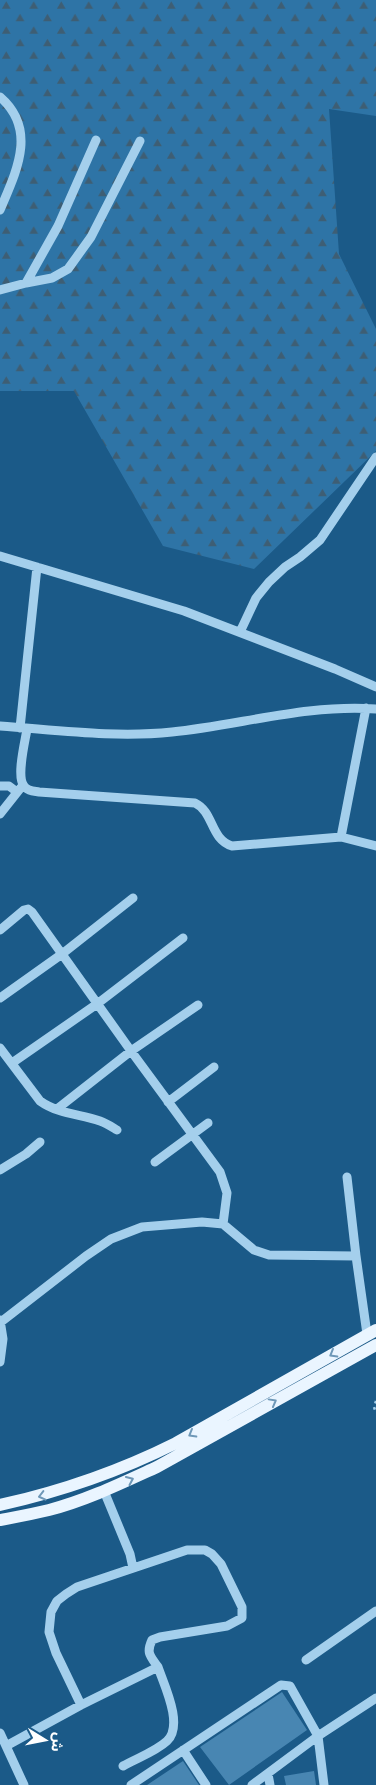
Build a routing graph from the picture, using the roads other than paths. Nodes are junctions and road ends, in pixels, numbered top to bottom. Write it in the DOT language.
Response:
graph roads {
  1 [pos="0,97"];
  2 [pos="96,140"];
  3 [pos="140,141"];
  4 [pos="0,210"];
  5 [pos="26,283"];
  6 [pos="0,290"];
  7 [pos="376,457"];
  8 [pos="0,556"];
  9 [pos="37,566"];
  10 [pos="240,632"];
  11 [pos="376,687"];
  12 [pos="371,708"];
  13 [pos="0,726"];
  14 [pos="24,729"];
  15 [pos="0,786"];
  16 [pos="20,788"];
  17 [pos="0,814"];
  18 [pos="341,837"];
  19 [pos="376,846"];
  20 [pos="133,898"];
  21 [pos="0,930"];
  22 [pos="183,938"];
  23 [pos="62,954"];
  24 [pos="0,998"];
  25 [pos="97,1004"];
  26 [pos="198,1005"];
  27 [pos="0,1048"];
  28 [pos="130,1051"];
  29 [pos="12,1064"];
  30 [pos="214,1067"];
  31 [pos="168,1102"];
  32 [pos="56,1109"];
  33 [pos="208,1123"];
  34 [pos="117,1130"];
  35 [pos="193,1136"];
  36 [pos="40,1142"];
  37 [pos="155,1162"];
  38 [pos="0,1170"];
  39 [pos="348,1177"];
  40 [pos="223,1224"];
  41 [pos="356,1256"];
  42 [pos="0,1321"];
  43 [pos="372,1332"];
  44 [pos="376,1345"];
  45 [pos="0,1362"];
  46 [pos="104,1491"];
  47 [pos="0,1505"];
  48 [pos="0,1520"];
  49 [pos="134,1568"];
  50 [pos="376,1611"];
  51 [pos="306,1660"];
  52 [pos="158,1667"];
  53 [pos="376,1698"];
  54 [pos="81,1705"];
  55 [pos="0,1733"];
  56 [pos="318,1736"];
  57 [pos="6,1746"];
  58 [pos="183,1750"];
  59 [pos="123,1766"];
  60 [pos="268,1774"];
  61 [pos="24,1785"];
  62 [pos="131,1785"];
  63 [pos="206,1785"];
  64 [pos="252,1785"];
  65 [pos="270,1785"];
  66 [pos="324,1785"];
  1 -- 4 [label="street"];
  2 -- 5 [label="street"];
  3 -- 5 [label="street"];
  5 -- 6 [label="street"];
  7 -- 10 [label="street"];
  8 -- 9 [label="street"];
  9 -- 10 [label="street"];
  9 -- 14 [label="street"];
  10 -- 11 [label="street"];
  12 -- 14 [label="street"];
  12 -- 18 [label="street"];
  13 -- 14 [label="street"];
  14 -- 16 [label="street"];
  15 -- 16 [label="street"];
  16 -- 17 [label="street"];
  16 -- 18 [label="street"];
  18 -- 19 [label="street"];
  20 -- 23 [label="street"];
  21 -- 23 [label="street"];
  22 -- 25 [label="street"];
  23 -- 24 [label="street"];
  23 -- 25 [label="street"];
  25 -- 28 [label="street"];
  25 -- 29 [label="street"];
  26 -- 28 [label="street"];
  27 -- 29 [label="street"];
  28 -- 31 [label="street"];
  28 -- 32 [label="street"];
  29 -- 32 [label="street"];
  30 -- 31 [label="street"];
  31 -- 35 [label="street"];
  32 -- 34 [label="street"];
  33 -- 35 [label="street"];
  35 -- 37 [label="street"];
  35 -- 40 [label="street"];
  36 -- 38 [label="street"];
  39 -- 41 [label="street"];
  40 -- 41 [label="street"];
  40 -- 42 [label="street"];
  41 -- 43 [label="street"];
  42 -- 45 [label="street"];
  43 -- 47 [label="main road, one-way"];
  46 -- 44 [label="main road, one-way"];
  46 -- 48 [label="main road"];
  46 -- 49 [label="street"];
  49 -- 52 [label="street"];
  49 -- 54 [label="street"];
  50 -- 51 [label="street"];
  52 -- 54 [label="street"];
  52 -- 59 [label="street"];
  53 -- 56 [label="street"];
  54 -- 57 [label="street"];
  55 -- 57 [label="street"];
  56 -- 58 [label="street"];
  56 -- 60 [label="street"];
  56 -- 66 [label="street"];
  57 -- 61 [label="street"];
  58 -- 62 [label="street"];
  58 -- 63 [label="street"];
  60 -- 64 [label="street"];
  60 -- 65 [label="street"];
}
